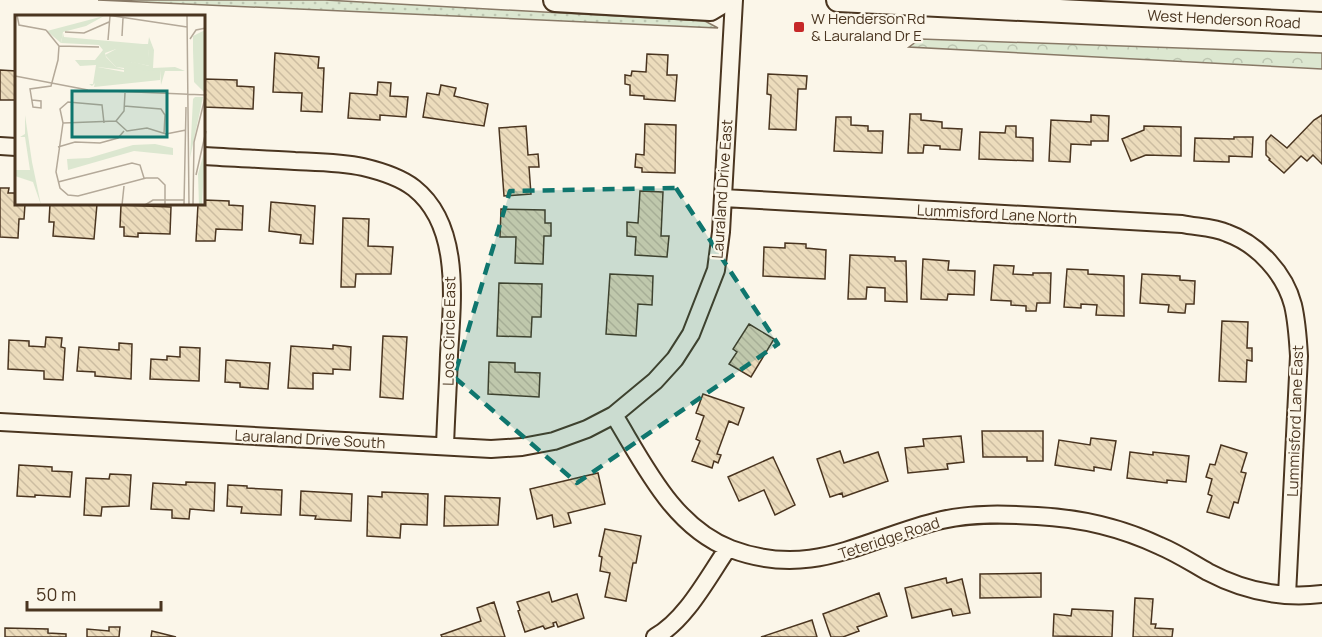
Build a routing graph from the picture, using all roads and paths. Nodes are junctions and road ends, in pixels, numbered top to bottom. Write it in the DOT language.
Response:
graph roads {
  1 [pos="555,0"];
  2 [pos="725,0"];
  3 [pos="734,0"];
  4 [pos="838,0"];
  5 [pos="1322,24"];
  6 [pos="0,146"];
  7 [pos="15,147"];
  8 [pos="206,156"];
  9 [pos="723,198"];
  10 [pos="1263,255"];
  11 [pos="614,415"];
  12 [pos="0,422"];
  13 [pos="445,447"];
  14 [pos="728,548"];
  15 [pos="1322,594"];
  16 [pos="1287,595"];
  17 [pos="655,637"];
  1 -- 2 [label="main road"];
  3 -- 9 [label="street, Lauraland Drive East"];
  4 -- 5 [label="main road, West Henderson Road"];
  6 -- 7 [label="street"];
  8 -- 13 [label="street, Loos Circle East"];
  9 -- 10 [label="street, Lummisford Lane North"];
  9 -- 11 [label="street, Lauraland Drive East"];
  10 -- 16 [label="street, Lummisford Lane East"];
  11 -- 13 [label="street, Lauraland Drive South"];
  11 -- 14 [label="street, Teteridge Road"];
  12 -- 13 [label="street, Lauraland Drive South"];
  14 -- 16 [label="street, Teteridge Road"];
  14 -- 17 [label="street"];
  15 -- 16 [label="street, Teteridge Road"];
}
